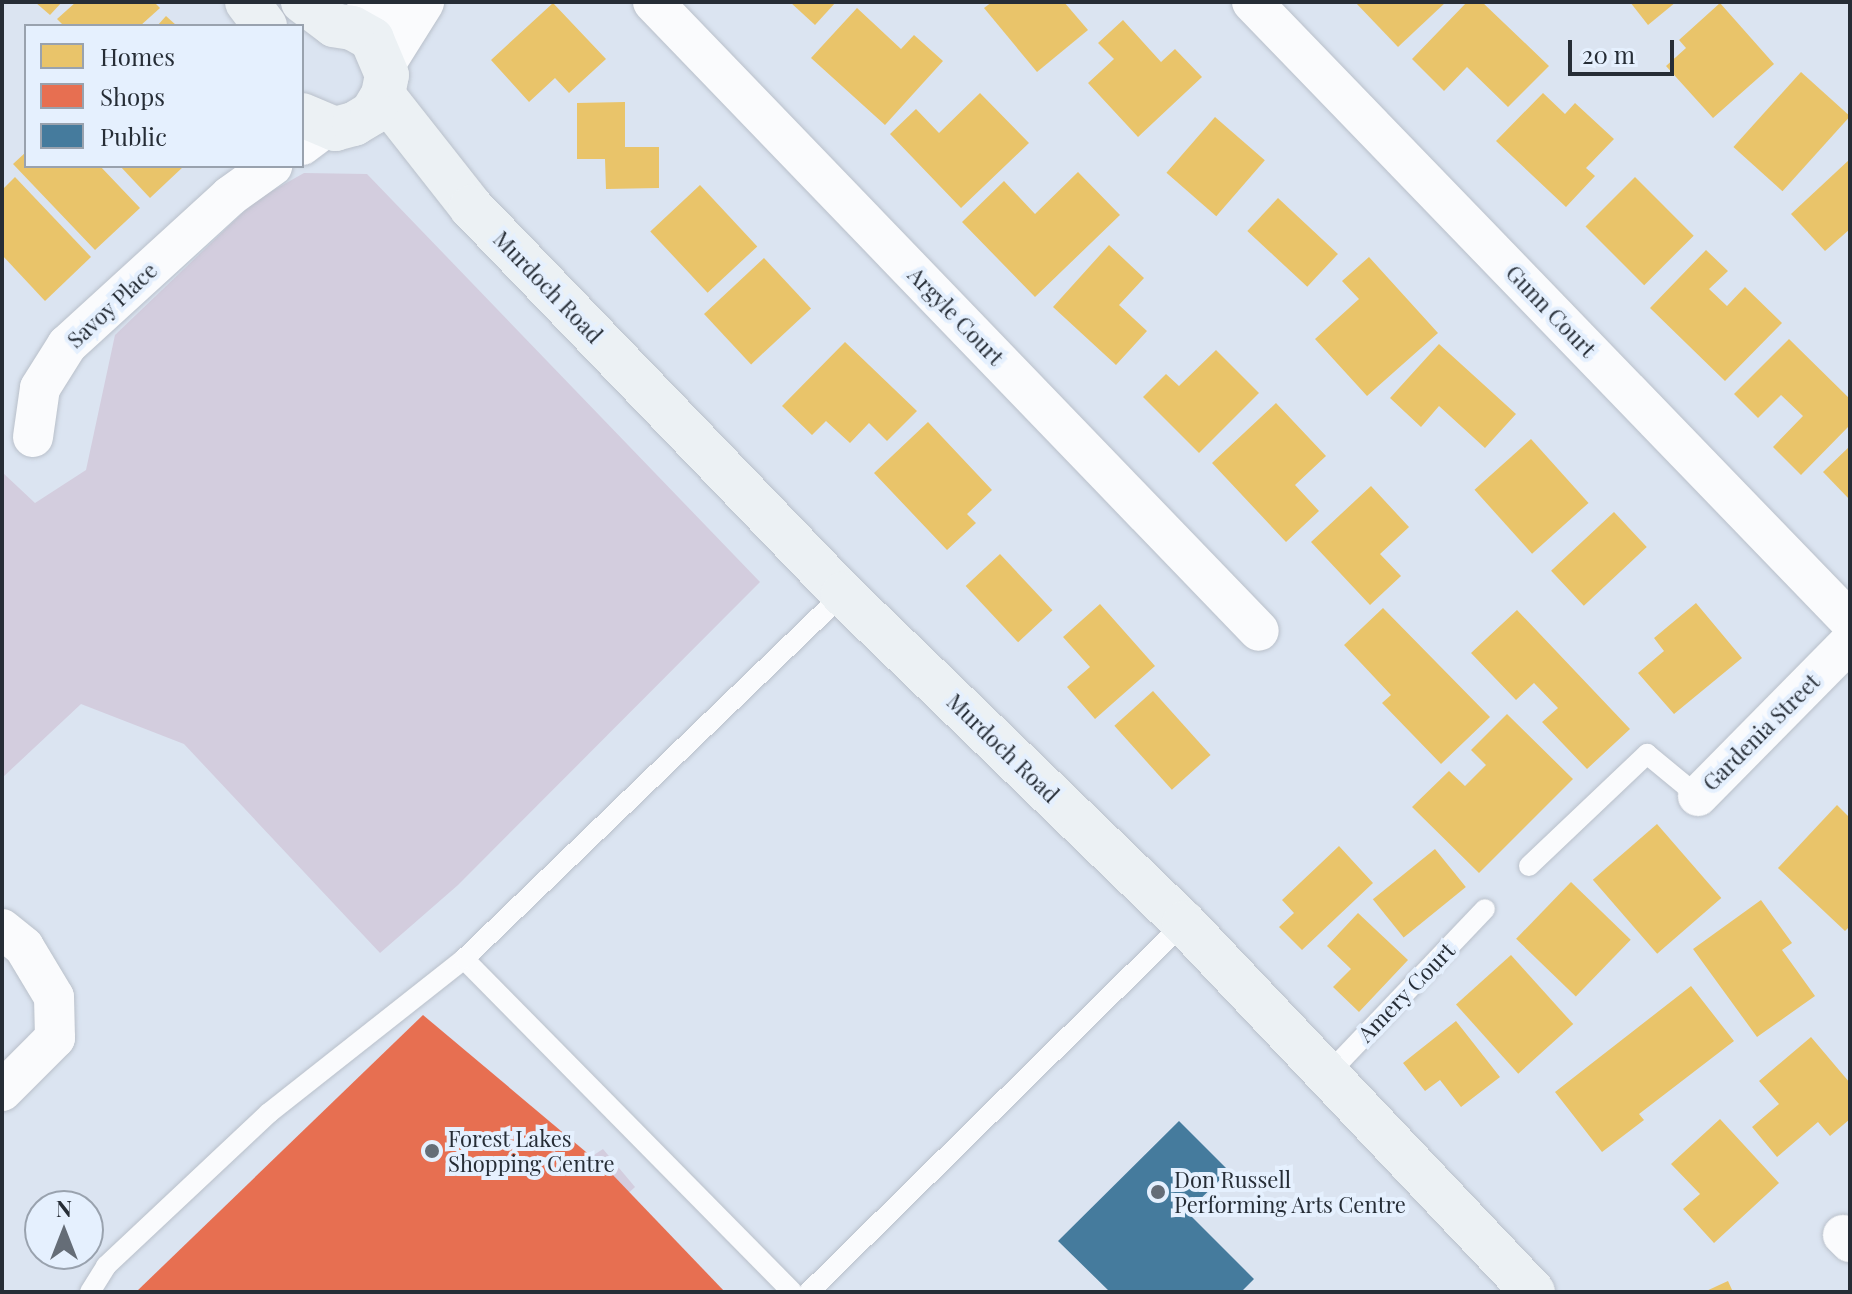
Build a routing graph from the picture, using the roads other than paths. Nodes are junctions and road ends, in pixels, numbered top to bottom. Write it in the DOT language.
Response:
graph roads {
  1 [pos="247,2"];
  2 [pos="390,2"];
  3 [pos="422,2"];
  4 [pos="653,2"];
  5 [pos="1252,2"];
  6 [pos="323,22"];
  7 [pos="264,24"];
  8 [pos="342,111"];
  9 [pos="267,168"];
  10 [pos="238,181"];
  11 [pos="33,437"];
  12 [pos="843,594"];
  13 [pos="1850,621"];
  14 [pos="1259,631"];
  15 [pos="1850,642"];
  16 [pos="1698,796"];
  17 [pos="1529,866"];
  18 [pos="1485,909"];
  19 [pos="1184,923"];
  20 [pos="2,929"];
  21 [pos="464,959"];
  22 [pos="1327,1075"];
  23 [pos="2,1091"];
  24 [pos="90,1292"];
  25 [pos="792,1292"];
  26 [pos="809,1292"];
  27 [pos="1533,1292"];
  1 -- 7 [label="main road"];
  2 -- 6 [label="street"];
  3 -- 8 [label="street"];
  4 -- 14 [label="street, Argyle Court"];
  5 -- 13 [label="street, Gunn Court"];
  6 -- 8 [label="main road, Murdoch Road"];
  8 -- 12 [label="main road, Murdoch Road"];
  9 -- 10 [label="street, Savoy Place"];
  10 -- 11 [label="street, Savoy Place"];
  12 -- 19 [label="main road, Murdoch Road"];
  12 -- 21 [label="lane"];
  15 -- 16 [label="street, Gardenia Street"];
  16 -- 17 [label="lane, Gardenia Street"];
  18 -- 22 [label="lane, Amery Court"];
  19 -- 22 [label="main road, Murdoch Road"];
  19 -- 26 [label="lane"];
  20 -- 23 [label="street"];
  21 -- 24 [label="lane"];
  21 -- 25 [label="lane"];
  22 -- 27 [label="main road, Murdoch Road"];
}
